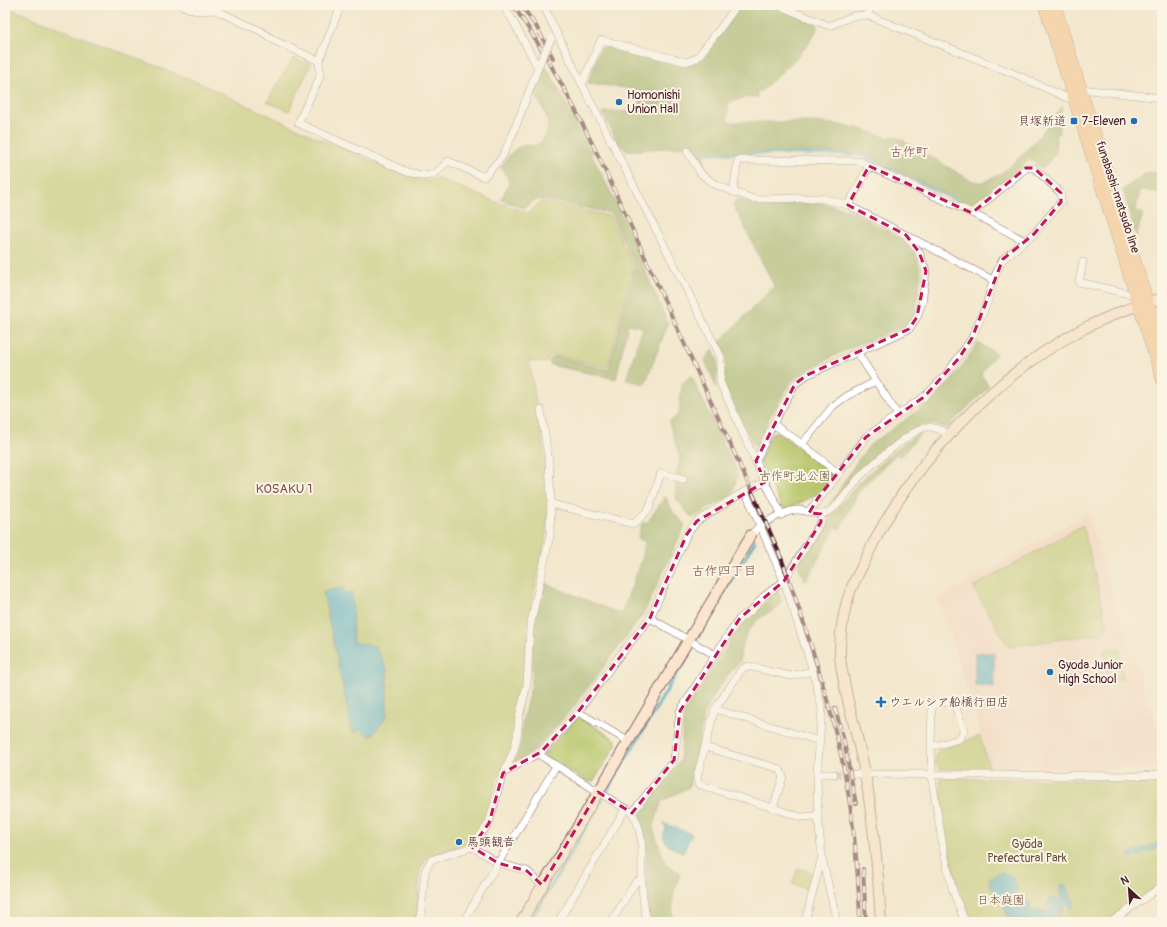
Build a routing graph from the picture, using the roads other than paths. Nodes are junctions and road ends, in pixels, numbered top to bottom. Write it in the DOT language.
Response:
graph roads {
  1 [pos="181,5"];
  2 [pos="341,5"];
  3 [pos="502,5"];
  4 [pos="543,5"];
  5 [pos="737,5"];
  6 [pos="777,5"];
  7 [pos="872,5"];
  8 [pos="1044,5"];
  9 [pos="1055,5"];
  10 [pos="867,16"];
  11 [pos="555,30"];
  12 [pos="319,61"];
  13 [pos="539,63"];
  14 [pos="582,84"];
  15 [pos="1081,89"];
  16 [pos="1162,98"];
  17 [pos="1074,101"];
  18 [pos="687,152"];
  19 [pos="869,166"];
  20 [pos="734,192"];
  21 [pos="848,205"];
  22 [pos="972,213"];
  23 [pos="906,235"];
  24 [pos="1025,241"];
  25 [pos="1082,262"];
  26 [pos="993,280"];
  27 [pos="1135,294"];
  28 [pos="1162,298"];
  29 [pos="1143,304"];
  30 [pos="1162,347"];
  31 [pos="857,352"];
  32 [pos="1162,380"];
  33 [pos="876,381"];
  34 [pos="541,410"];
  35 [pos="898,415"];
  36 [pos="773,424"];
  37 [pos="950,434"];
  38 [pos="802,444"];
  39 [pos="756,461"];
  40 [pos="839,474"];
  41 [pos="684,479"];
  42 [pos="765,482"];
  43 [pos="745,491"];
  44 [pos="551,504"];
  45 [pos="808,512"];
  46 [pos="821,514"];
  47 [pos="782,515"];
  48 [pos="760,525"];
  49 [pos="751,535"];
  50 [pos="784,581"];
  51 [pos="650,618"];
  52 [pos="688,640"];
  53 [pos="715,655"];
  54 [pos="812,671"];
  55 [pos="715,709"];
  56 [pos="578,712"];
  57 [pos="628,741"];
  58 [pos="819,741"];
  59 [pos="705,747"];
  60 [pos="931,747"];
  61 [pos="538,754"];
  62 [pos="556,766"];
  63 [pos="504,773"];
  64 [pos="817,774"];
  65 [pos="834,774"];
  66 [pos="854,774"];
  67 [pos="865,774"];
  68 [pos="1162,774"];
  69 [pos="932,775"];
  70 [pos="598,791"];
  71 [pos="626,808"];
  72 [pos="773,808"];
  73 [pos="632,813"];
  74 [pos="818,816"];
  75 [pos="472,847"];
  76 [pos="822,858"];
  77 [pos="498,863"];
  78 [pos="642,878"];
  79 [pos="542,885"];
  80 [pos="1162,886"];
  81 [pos="420,922"];
  82 [pos="462,922"];
  83 [pos="521,922"];
  84 [pos="558,922"];
  85 [pos="611,922"];
  86 [pos="647,922"];
  87 [pos="805,922"];
  88 [pos="837,922"];
  89 [pos="881,922"];
  90 [pos="965,922"];
  91 [pos="1111,922"];
  1 -- 12 [label="street"];
  2 -- 12 [label="street"];
  3 -- 13 [label="street"];
  4 -- 11 [label="street"];
  5 -- 14 [label="street"];
  6 -- 10 [label="street"];
  7 -- 10 [label="street"];
  8 -- 17 [label="main road, funabashi-matsudo line"];
  9 -- 15 [label="main road, funabashi-matsudo line"];
  10 -- 17 [label="street"];
  11 -- 13 [label="street, bridge"];
  11 -- 14 [label="street"];
  12 -- 13 [label="street"];
  14 -- 39 [label="street"];
  15 -- 16 [label="street"];
  15 -- 29 [label="main road, funabashi-matsudo line"];
  17 -- 27 [label="main road, funabashi-matsudo line"];
  18 -- 20 [label="street"];
  19 -- 20 [label="street"];
  19 -- 21 [label="street"];
  19 -- 22 [label="street"];
  20 -- 21 [label="street"];
  21 -- 23 [label="street"];
  22 -- 24 [label="street"];
  22 -- 24 [label="street"];
  23 -- 26 [label="street"];
  23 -- 31 [label="street"];
  24 -- 26 [label="street"];
  25 -- 27 [label="street"];
  26 -- 35 [label="street"];
  27 -- 29 [label="main road, funabashi-matsudo line"];
  28 -- 29 [label="street"];
  29 -- 30 [label="main road"];
  29 -- 32 [label="main road"];
  29 -- 37 [label="street"];
  31 -- 33 [label="street"];
  31 -- 36 [label="street"];
  33 -- 35 [label="street"];
  33 -- 38 [label="street"];
  34 -- 44 [label="street"];
  35 -- 40 [label="street"];
  36 -- 38 [label="street"];
  36 -- 39 [label="street"];
  37 -- 46 [label="street"];
  37 -- 67 [label="street"];
  38 -- 40 [label="street"];
  39 -- 42 [label="street"];
  40 -- 45 [label="street"];
  41 -- 44 [label="street"];
  42 -- 43 [label="street"];
  42 -- 47 [label="street"];
  43 -- 48 [label="street"];
  43 -- 51 [label="street"];
  44 -- 63 [label="street"];
  45 -- 46 [label="street"];
  45 -- 47 [label="street"];
  46 -- 50 [label="street"];
  47 -- 48 [label="street"];
  48 -- 49 [label="street"];
  48 -- 50 [label="street"];
  49 -- 52 [label="street"];
  50 -- 53 [label="street"];
  50 -- 54 [label="street"];
  51 -- 52 [label="street"];
  51 -- 56 [label="street"];
  52 -- 53 [label="street"];
  52 -- 57 [label="street"];
  53 -- 73 [label="street"];
  54 -- 55 [label="street"];
  54 -- 58 [label="street"];
  55 -- 58 [label="street"];
  55 -- 59 [label="street"];
  56 -- 57 [label="street"];
  56 -- 61 [label="street"];
  57 -- 70 [label="street"];
  58 -- 64 [label="street"];
  59 -- 72 [label="street"];
  59 -- 72 [label="street"];
  60 -- 60 [label="street"];
  60 -- 69 [label="street"];
  61 -- 62 [label="street"];
  61 -- 63 [label="street"];
  62 -- 70 [label="street"];
  62 -- 77 [label="street"];
  63 -- 75 [label="street"];
  64 -- 65 [label="street"];
  64 -- 74 [label="street"];
  66 -- 67 [label="street"];
  67 -- 69 [label="street"];
  67 -- 89 [label="street"];
  68 -- 69 [label="street"];
  69 -- 90 [label="street"];
  70 -- 71 [label="street"];
  70 -- 79 [label="street"];
  71 -- 73 [label="street"];
  71 -- 84 [label="street"];
  72 -- 74 [label="street"];
  73 -- 78 [label="street"];
  74 -- 76 [label="street"];
  75 -- 77 [label="street"];
  75 -- 81 [label="street"];
  76 -- 87 [label="street"];
  76 -- 88 [label="street"];
  77 -- 79 [label="street"];
  77 -- 82 [label="street"];
  78 -- 85 [label="street"];
  78 -- 86 [label="street"];
  79 -- 83 [label="street"];
  80 -- 91 [label="street"];
}
